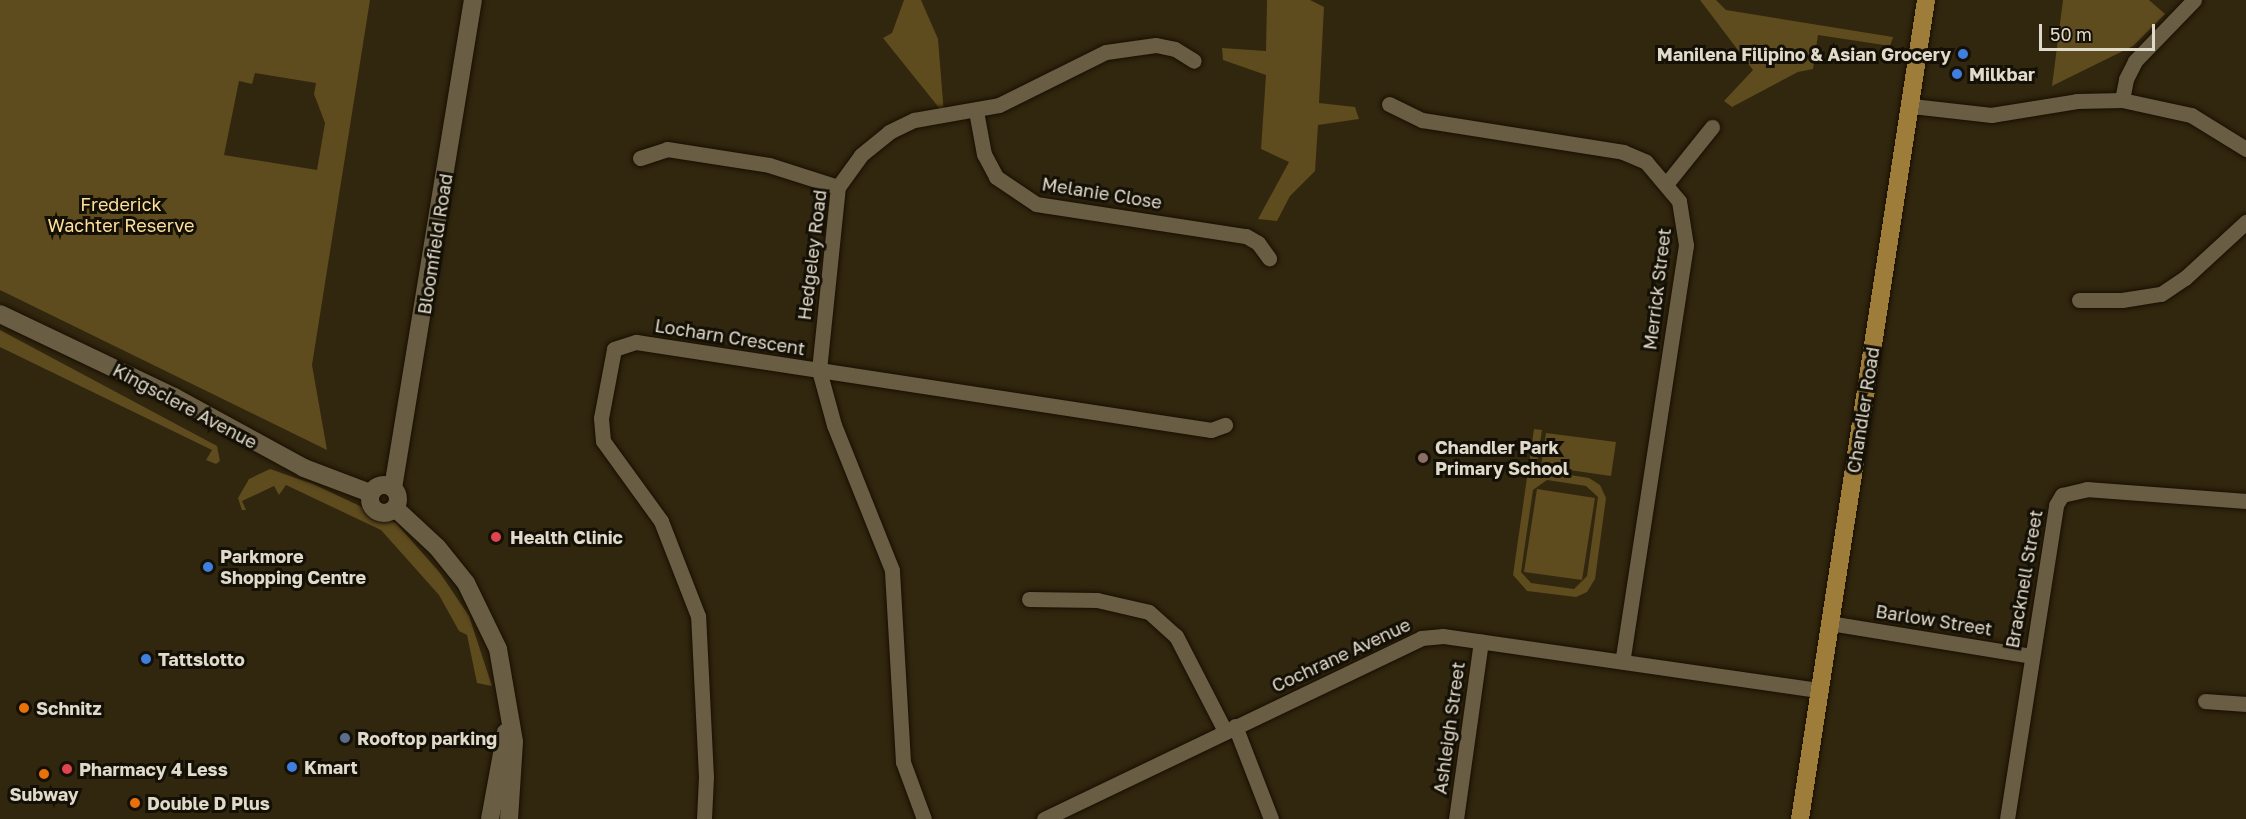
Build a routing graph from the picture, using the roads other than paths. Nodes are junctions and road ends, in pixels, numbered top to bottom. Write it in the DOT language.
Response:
graph roads {
  1 [pos="473,0"];
  2 [pos="1926,0"];
  3 [pos="2194,0"];
  4 [pos="1194,61"];
  5 [pos="2122,100"];
  6 [pos="1389,104"];
  7 [pos="1912,106"];
  8 [pos="976,111"];
  9 [pos="1712,127"];
  10 [pos="2246,150"];
  11 [pos="640,158"];
  12 [pos="1667,183"];
  13 [pos="838,187"];
  14 [pos="2246,222"];
  15 [pos="1269,258"];
  16 [pos="2079,300"];
  17 [pos="0,314"];
  18 [pos="819,370"];
  19 [pos="1225,425"];
  20 [pos="393,488"];
  21 [pos="370,493"];
  22 [pos="2246,501"];
  23 [pos="395,508"];
  24 [pos="1029,599"];
  25 [pos="1830,623"];
  26 [pos="1481,642"];
  27 [pos="2031,656"];
  28 [pos="1622,661"];
  29 [pos="1819,690"];
  30 [pos="2205,701"];
  31 [pos="2246,704"];
  32 [pos="510,710"];
  33 [pos="1230,729"];
  34 [pos="490,819"];
  35 [pos="508,819"];
  36 [pos="704,819"];
  37 [pos="924,819"];
  38 [pos="1044,819"];
  39 [pos="1271,819"];
  40 [pos="1456,819"];
  41 [pos="1800,819"];
  42 [pos="2007,819"];
  1 -- 20 [label="main road, Bloomfield Road"];
  2 -- 7 [label="main road, Chandler Road"];
  3 -- 5 [label="street"];
  4 -- 8 [label="street, Hedgeley Road"];
  5 -- 7 [label="street"];
  5 -- 10 [label="street"];
  6 -- 12 [label="street, Merrick Street"];
  7 -- 25 [label="main road, Chandler Road"];
  8 -- 13 [label="street, Hedgeley Road"];
  8 -- 15 [label="street, Melanie Close"];
  9 -- 12 [label="street"];
  11 -- 13 [label="street"];
  12 -- 28 [label="street, Merrick Street"];
  13 -- 18 [label="street, Hedgeley Road"];
  14 -- 16 [label="street"];
  17 -- 21 [label="main road, Kingsclere Avenue"];
  18 -- 19 [label="street, Locharn Crescent"];
  18 -- 36 [label="street, Locharn Crescent"];
  18 -- 37 [label="street, Hedgeley Road"];
  20 -- 21 [label="main road"];
  20 -- 23 [label="main road"];
  21 -- 23 [label="main road"];
  22 -- 27 [label="street, Bracknell Street"];
  23 -- 32 [label="main road"];
  24 -- 33 [label="street"];
  25 -- 27 [label="street, Barlow Street"];
  25 -- 29 [label="main road, Chandler Road"];
  26 -- 28 [label="street, Cochrane Avenue"];
  26 -- 33 [label="street, Cochrane Avenue"];
  26 -- 40 [label="street, Ashleigh Street"];
  27 -- 42 [label="street, Bracknell Street"];
  28 -- 29 [label="street, Cochrane Avenue"];
  29 -- 41 [label="main road, Chandler Road"];
  30 -- 31 [label="street"];
  32 -- 34 [label="main road"];
  32 -- 35 [label="main road"];
  33 -- 38 [label="street, Cochrane Avenue"];
  33 -- 39 [label="street"];
}
